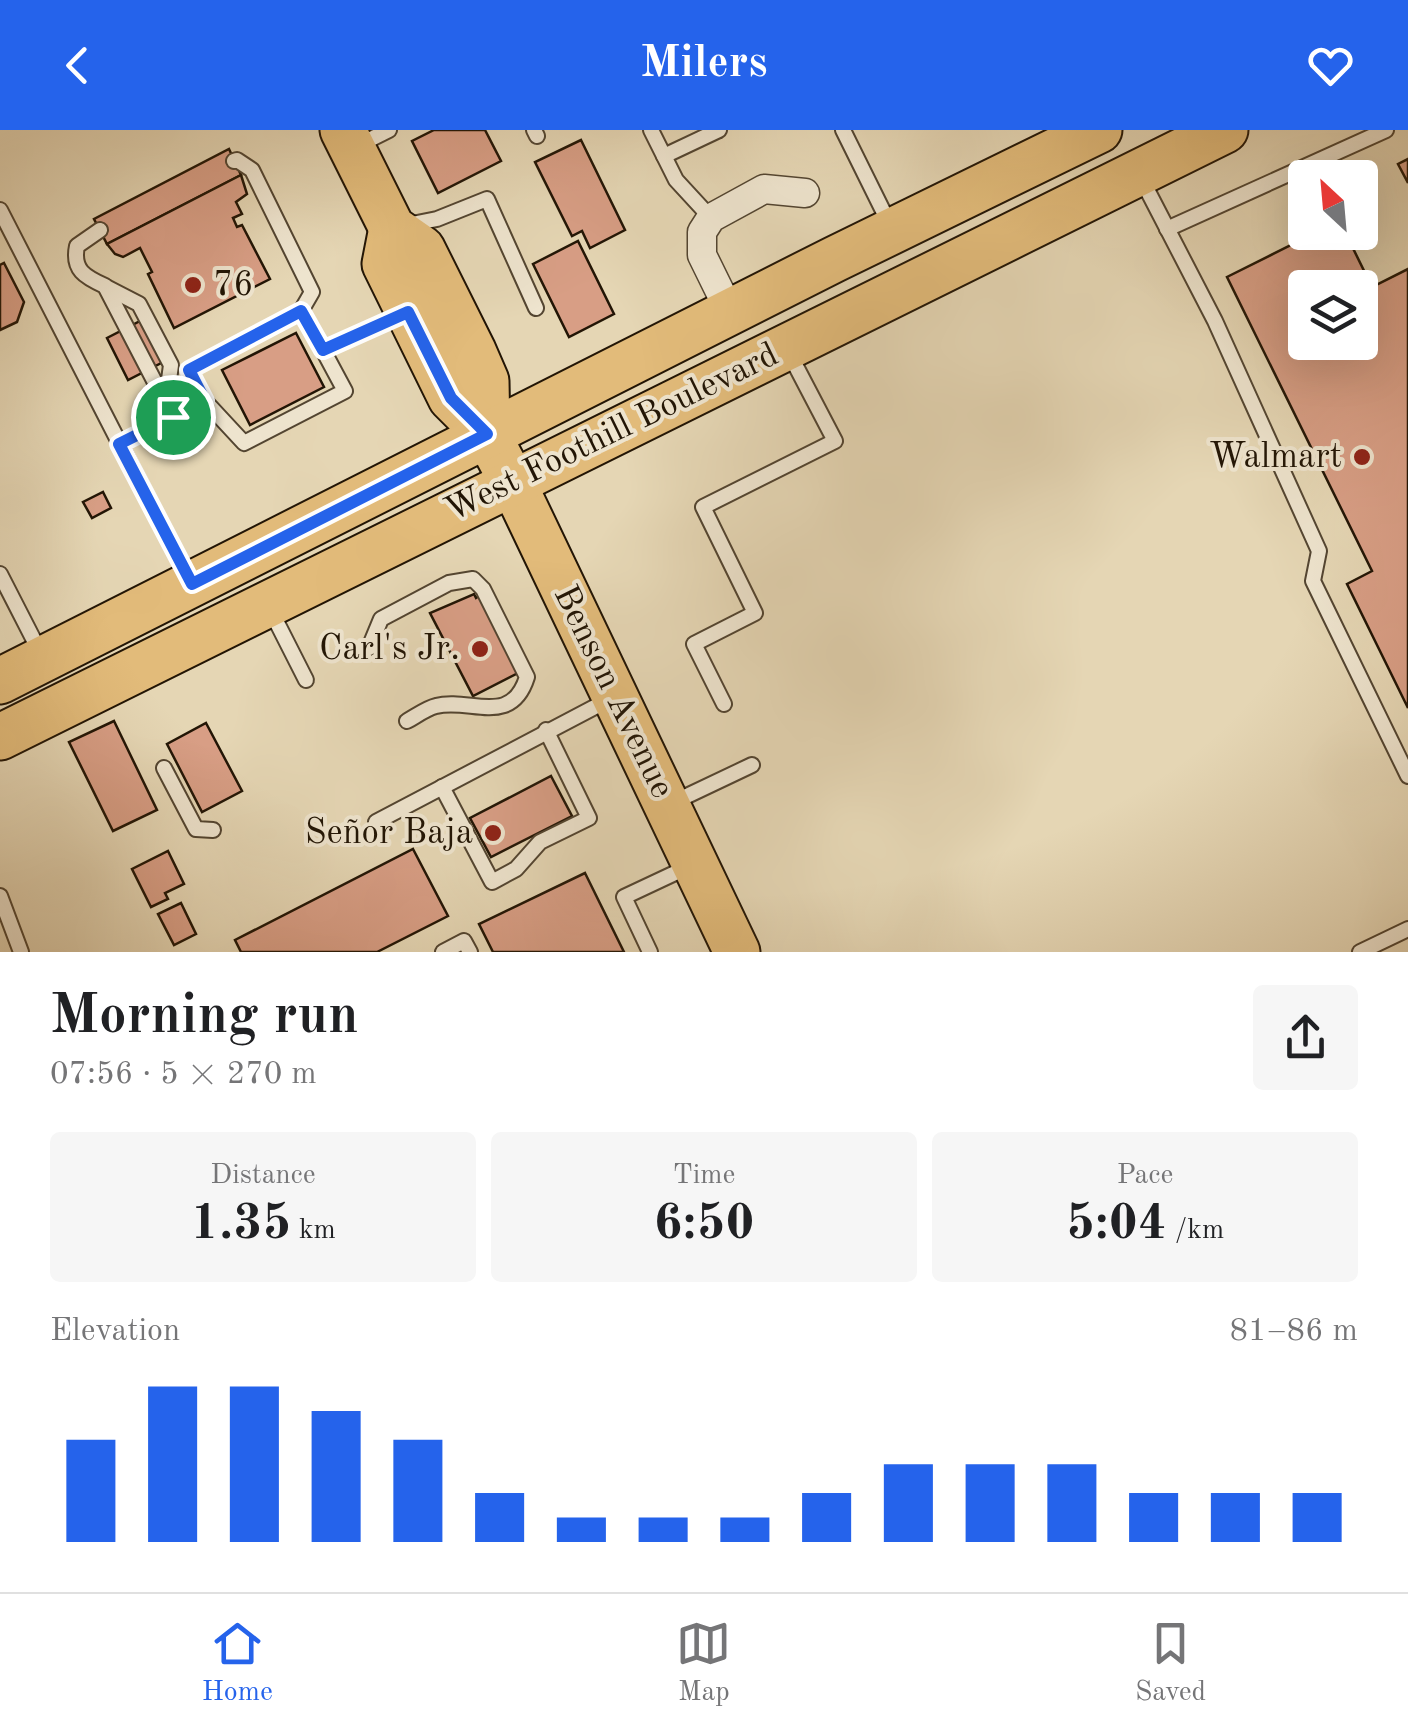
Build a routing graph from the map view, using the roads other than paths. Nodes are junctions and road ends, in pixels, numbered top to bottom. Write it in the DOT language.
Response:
graph roads {
  1 [pos="651,130"];
  2 [pos="719,130"];
  3 [pos="844,130"];
  4 [pos="1099,130"];
  5 [pos="1121,130"];
  6 [pos="1157,130"];
  7 [pos="1225,130"];
  8 [pos="1386,130"];
  9 [pos="361,136"];
  10 [pos="664,156"];
  11 [pos="234,161"];
  12 [pos="1138,173"];
  13 [pos="805,193"];
  14 [pos="0,210"];
  15 [pos="711,218"];
  16 [pos="392,228"];
  17 [pos="1167,228"];
  18 [pos="100,230"];
  19 [pos="893,230"];
  20 [pos="105,286"];
  21 [pos="879,302"];
  22 [pos="536,308"];
  23 [pos="301,311"];
  24 [pos="408,312"];
  25 [pos="730,312"];
  26 [pos="786,348"];
  27 [pos="323,350"];
  28 [pos="205,401"];
  29 [pos="169,410"];
  30 [pos="487,434"];
  31 [pos="119,444"];
  32 [pos="512,481"];
  33 [pos="0,574"];
  34 [pos="192,584"];
  35 [pos="268,603"];
  36 [pos="370,648"];
  37 [pos="43,659"];
  38 [pos="306,680"];
  39 [pos="0,681"];
  40 [pos="615,696"];
  41 [pos="724,704"];
  42 [pos="408,721"];
  43 [pos="546,730"];
  44 [pos="0,737"];
  45 [pos="752,765"];
  46 [pos="164,768"];
  47 [pos="1408,776"];
  48 [pos="442,787"];
  49 [pos="668,805"];
  50 [pos="376,822"];
  51 [pos="213,830"];
  52 [pos="695,863"];
  53 [pos="0,896"];
  54 [pos="1408,928"];
  55 [pos="1363,951"];
  56 [pos="21,952"];
  57 [pos="443,952"];
  58 [pos="470,952"];
  59 [pos="650,952"];
  60 [pos="737,952"];
  1 -- 10 [label="lane"];
  2 -- 10 [label="lane"];
  3 -- 19 [label="lane"];
  4 -- 19 [label="main road, West Foothill Boulevard"];
  5 -- 21 [label="main road"];
  6 -- 12 [label="main road"];
  7 -- 12 [label="main road, West Foothill Boulevard"];
  8 -- 17 [label="lane"];
  9 -- 16 [label="main road, Benson Avenue"];
  10 -- 15 [label="lane"];
  11 -- 23 [label="lane"];
  12 -- 17 [label="lane"];
  12 -- 21 [label="main road, West Foothill Boulevard"];
  13 -- 15 [label="street"];
  14 -- 31 [label="lane"];
  15 -- 25 [label="street"];
  16 -- 22 [label="lane"];
  16 -- 24 [label="main road, Benson Avenue"];
  16 -- 30 [label="main road, Benson Avenue"];
  17 -- 47 [label="lane"];
  18 -- 20 [label="lane"];
  19 -- 25 [label="main road, West Foothill Boulevard"];
  20 -- 29 [label="lane"];
  20 -- 29 [label="lane"];
  21 -- 26 [label="main road, West Foothill Boulevard"];
  23 -- 27 [label="lane"];
  23 -- 28 [label="lane"];
  24 -- 27 [label="lane"];
  24 -- 30 [label="main road, Benson Avenue"];
  25 -- 30 [label="main road, West Foothill Boulevard"];
  26 -- 32 [label="main road, West Foothill Boulevard"];
  26 -- 41 [label="lane"];
  27 -- 28 [label="lane"];
  28 -- 29 [label="lane"];
  29 -- 31 [label="lane"];
  30 -- 32 [label="main road, Benson Avenue"];
  30 -- 34 [label="main road, West Foothill Boulevard"];
  31 -- 34 [label="lane"];
  32 -- 35 [label="main road, West Foothill Boulevard"];
  32 -- 40 [label="main road, Benson Avenue"];
  33 -- 37 [label="lane"];
  34 -- 37 [label="main road, West Foothill Boulevard"];
  35 -- 38 [label="lane"];
  35 -- 44 [label="main road, West Foothill Boulevard"];
  36 -- 42 [label="lane"];
  37 -- 39 [label="main road, West Foothill Boulevard"];
  40 -- 43 [label="lane"];
  40 -- 49 [label="main road, Benson Avenue"];
  43 -- 48 [label="lane"];
  43 -- 48 [label="lane"];
  45 -- 49 [label="lane"];
  46 -- 51 [label="lane"];
  48 -- 50 [label="lane"];
  49 -- 52 [label="main road, Benson Avenue"];
  52 -- 59 [label="lane"];
  52 -- 60 [label="main road, Benson Avenue"];
  53 -- 56 [label="lane"];
  54 -- 55 [label="lane"];
  57 -- 58 [label="lane"];
}
